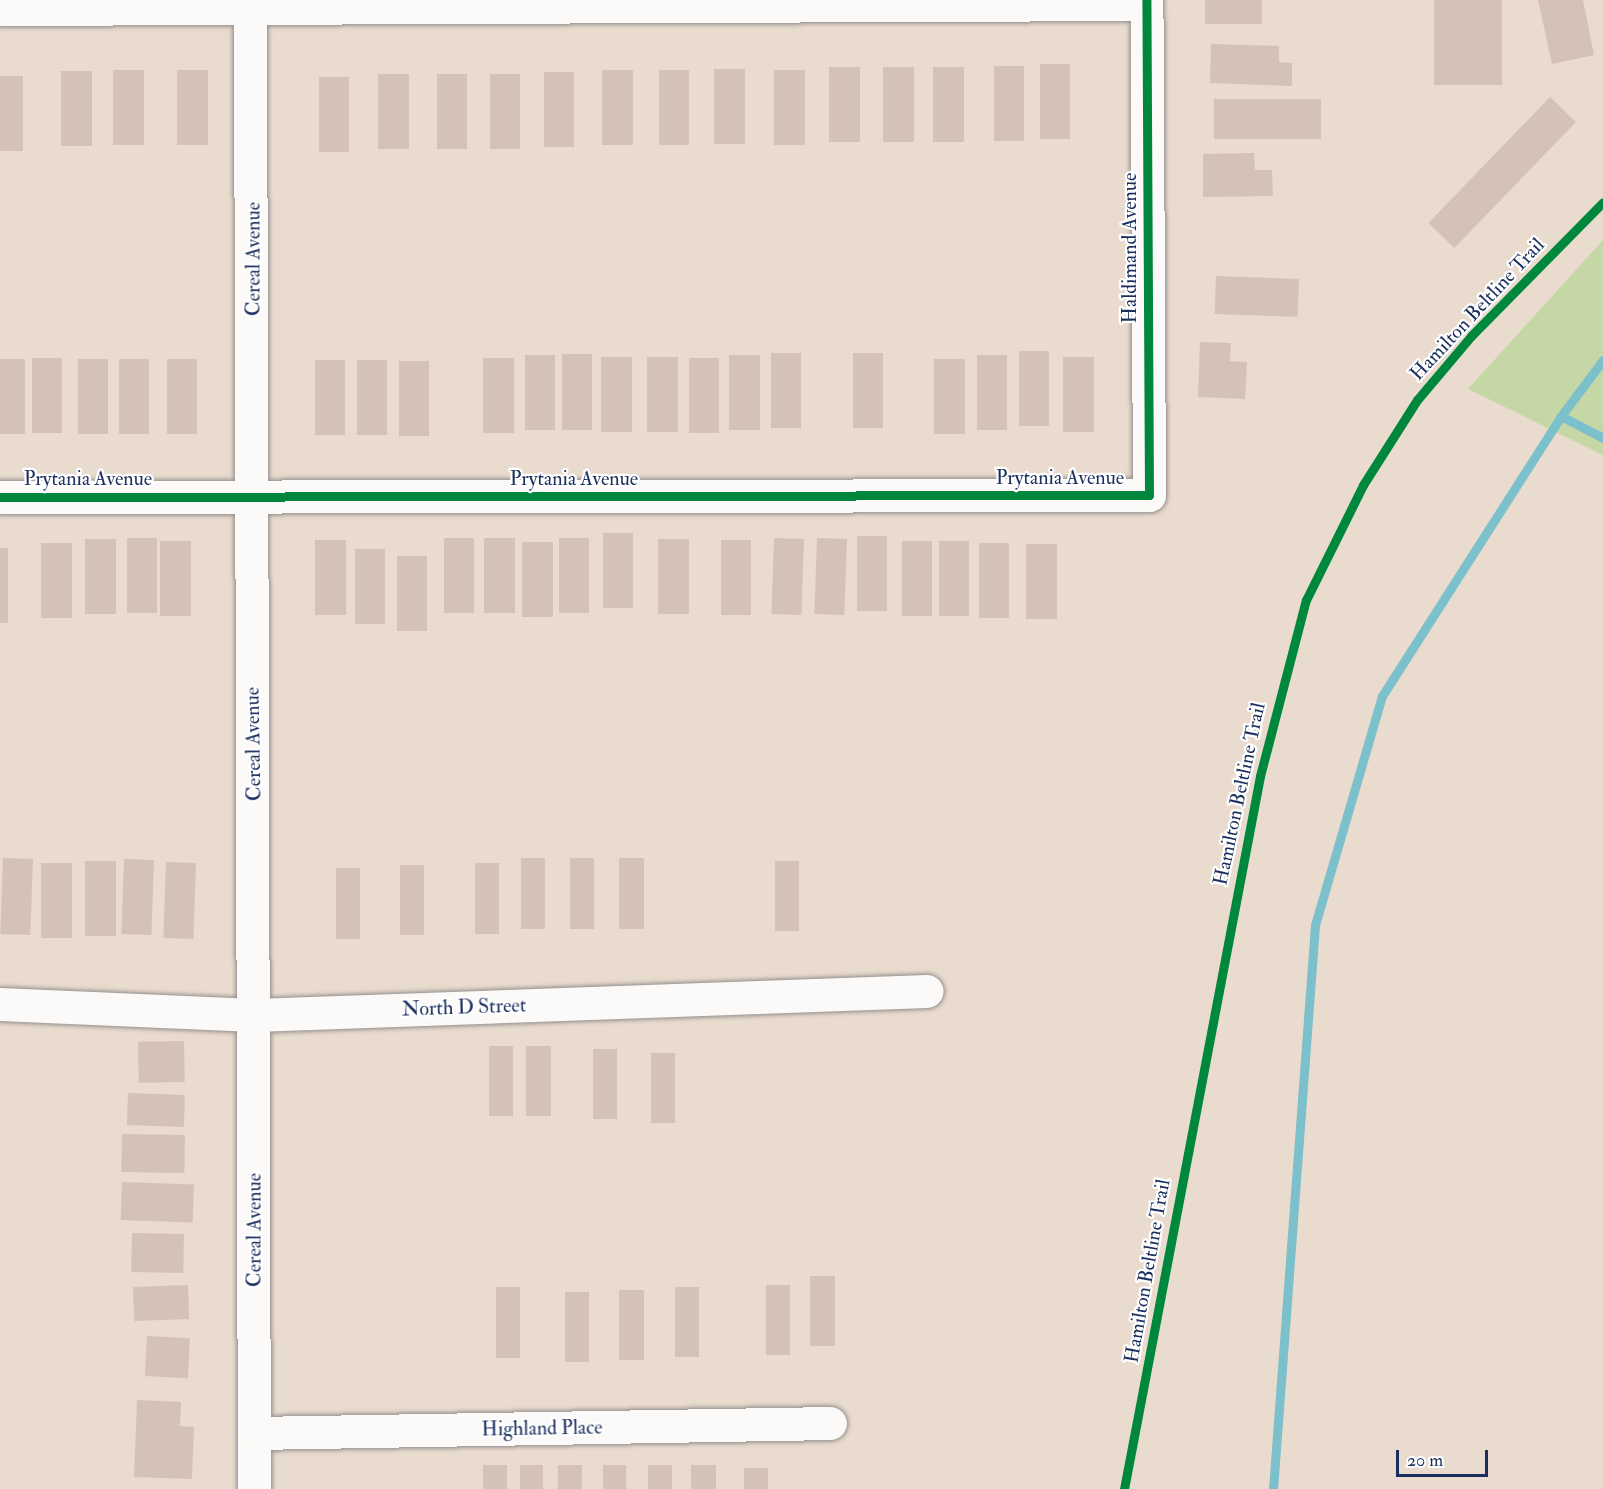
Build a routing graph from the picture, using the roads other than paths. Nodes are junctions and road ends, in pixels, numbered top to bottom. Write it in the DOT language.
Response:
graph roads {
  1 [pos="1146,2"];
  2 [pos="250,3"];
  3 [pos="0,9"];
  4 [pos="1149,495"];
  5 [pos="250,496"];
  6 [pos="0,497"];
  7 [pos="927,991"];
  8 [pos="0,1005"];
  9 [pos="254,1015"];
  10 [pos="830,1423"];
  11 [pos="254,1433"];
  12 [pos="254,1489"];
  1 -- 2 [label="street"];
  1 -- 4 [label="street, Haldimand Avenue"];
  2 -- 3 [label="street"];
  2 -- 5 [label="street, Cereal Avenue"];
  4 -- 5 [label="street, Prytania Avenue"];
  5 -- 6 [label="street, Prytania Avenue"];
  5 -- 9 [label="street, Cereal Avenue"];
  7 -- 9 [label="street, North D Street"];
  8 -- 9 [label="street, North D Street"];
  9 -- 11 [label="street, Cereal Avenue"];
  10 -- 11 [label="street, Highland Place"];
  11 -- 12 [label="street, Cereal Avenue"];
}
